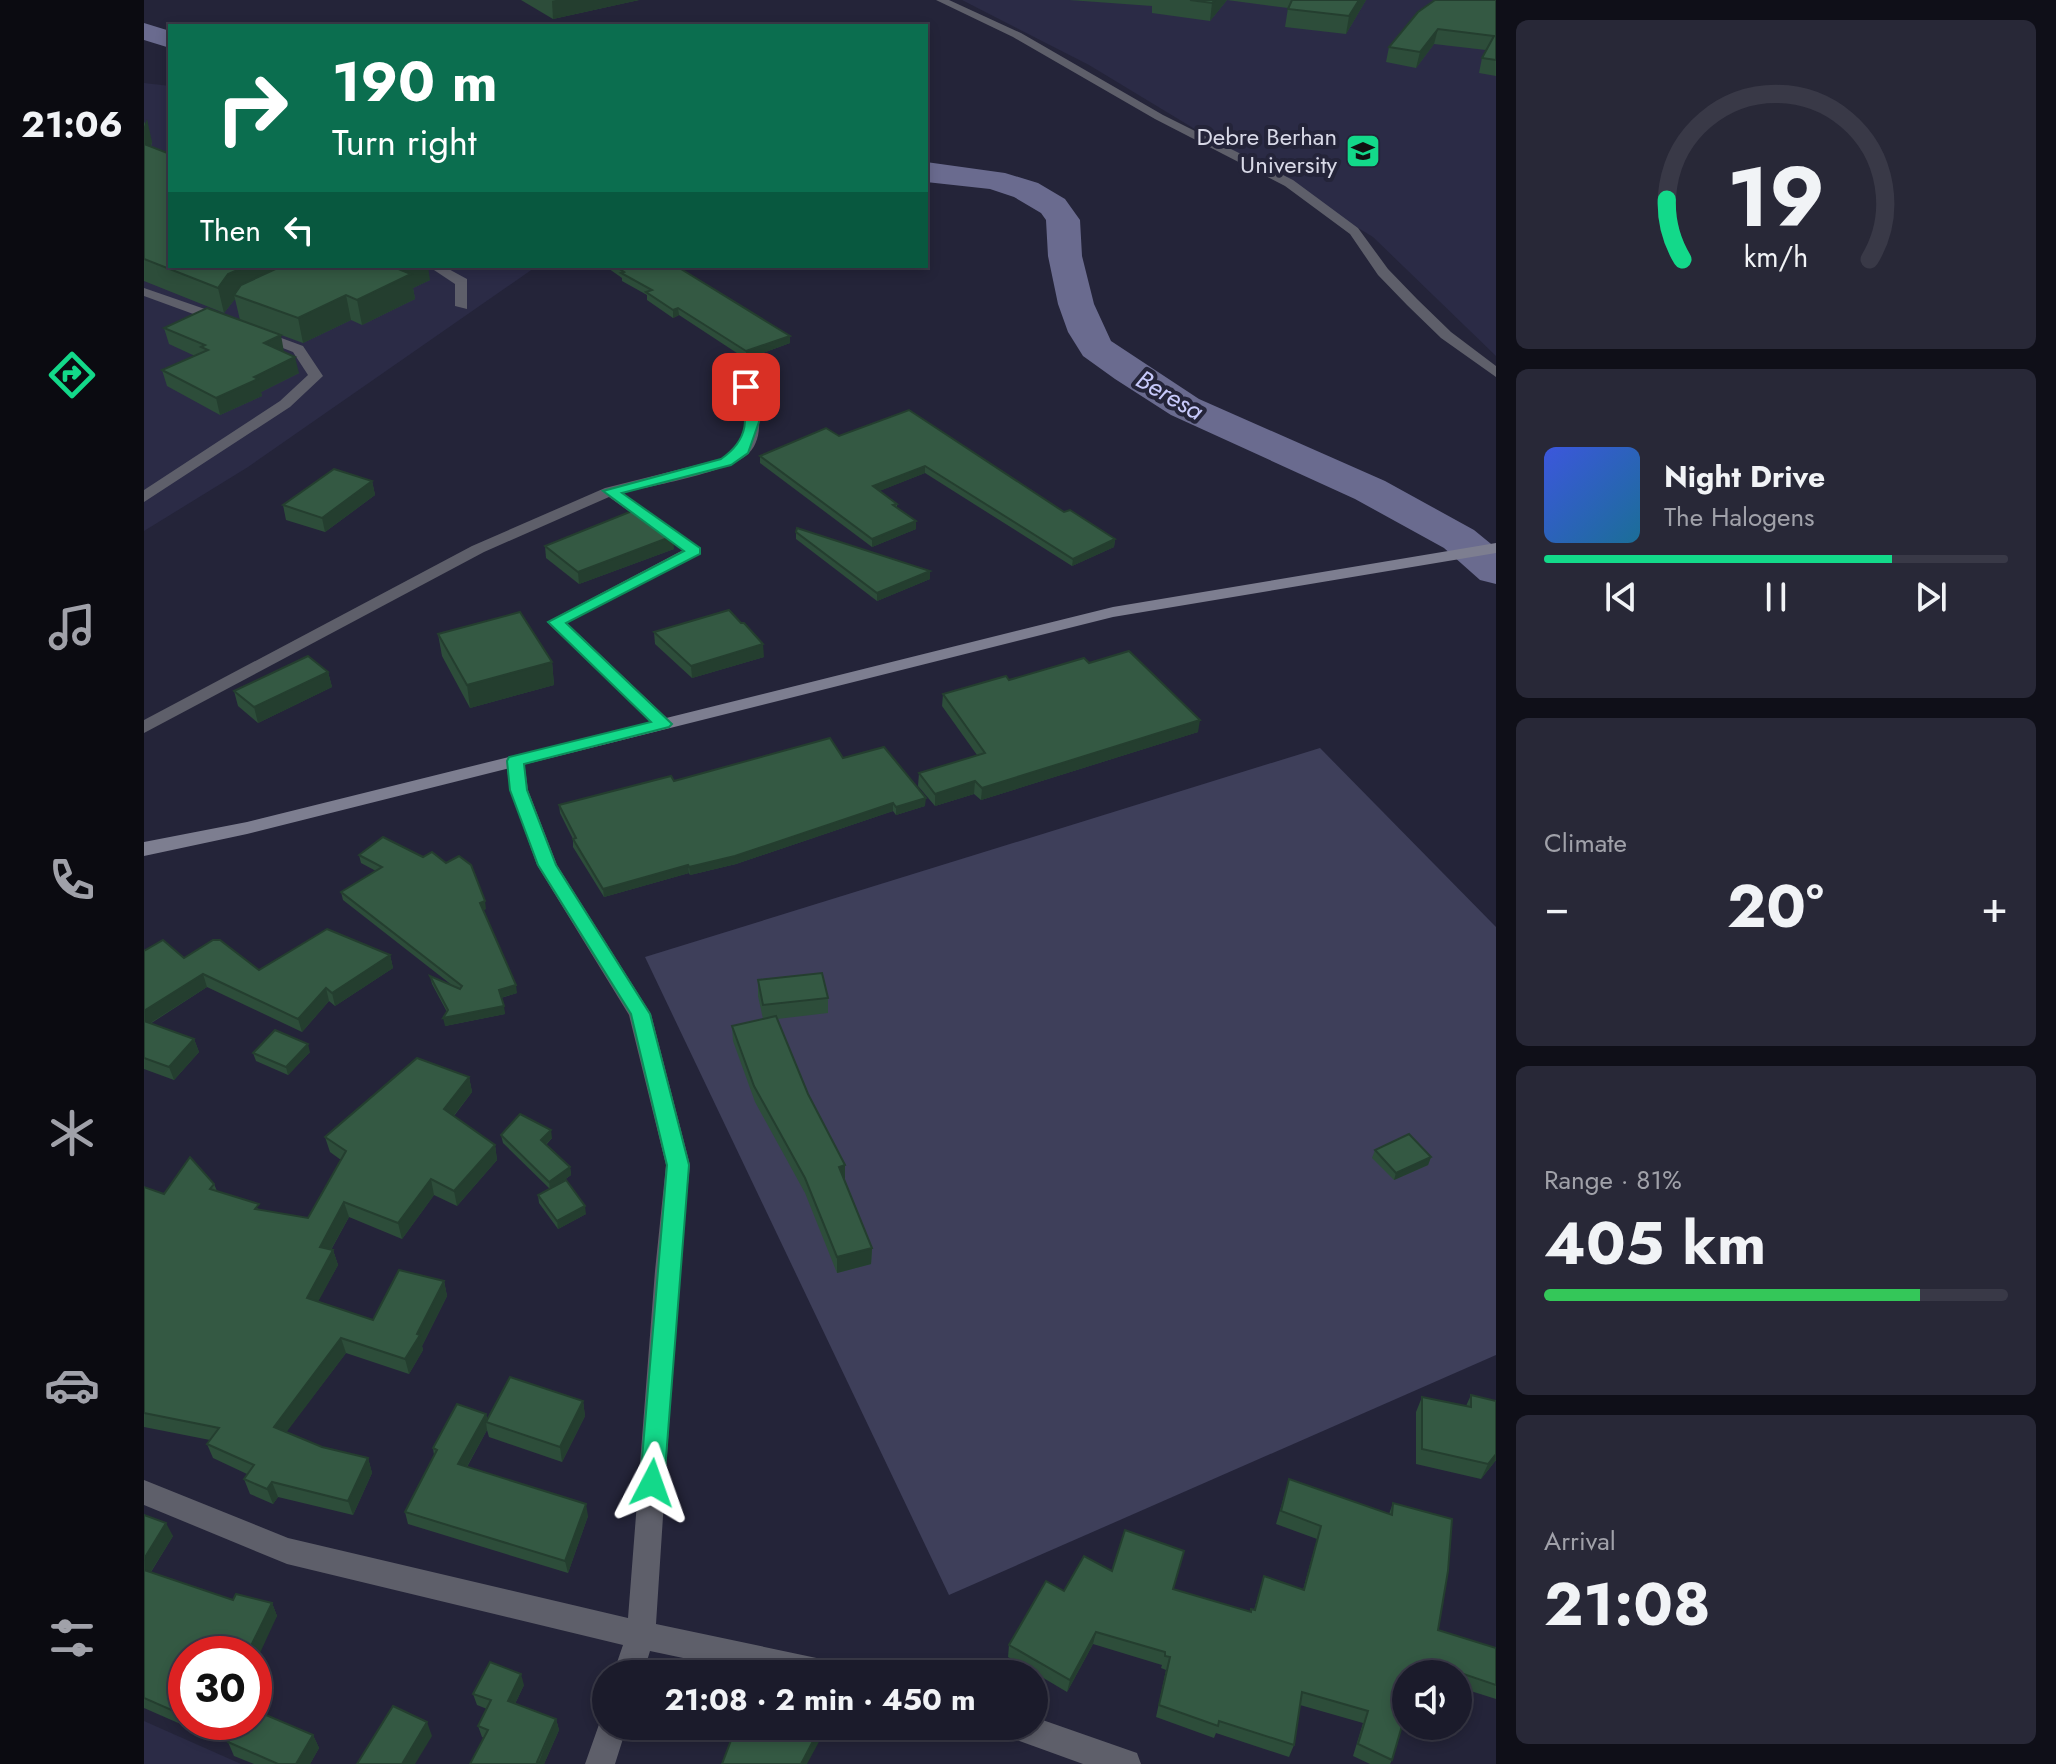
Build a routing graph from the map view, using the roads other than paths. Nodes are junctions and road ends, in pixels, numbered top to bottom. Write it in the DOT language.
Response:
graph roads {
  1 [pos="941,0"];
  2 [pos="438,268"];
  3 [pos="144,292"];
  4 [pos="462,306"];
  5 [pos="1496,373"];
  6 [pos="746,387"];
  7 [pos="610,491"];
  8 [pos="144,497"];
  9 [pos="1496,548"];
  10 [pos="663,724"];
  11 [pos="144,727"];
  12 [pos="515,761"];
  13 [pos="144,849"];
  14 [pos="144,1492"];
  15 [pos="641,1635"];
  16 [pos="633,1660"];
  17 [pos="760,1660"];
  18 [pos="1048,1737"];
  19 [pos="608,1740"];
  20 [pos="600,1764"];
  21 [pos="1126,1764"];
  1 -- 5 [label="street"];
  2 -- 4 [label="street"];
  3 -- 8 [label="street"];
  6 -- 7 [label="street"];
  7 -- 10 [label="street"];
  7 -- 11 [label="street"];
  9 -- 10 [label="main road"];
  10 -- 12 [label="main road"];
  12 -- 13 [label="main road"];
  12 -- 15 [label="street"];
  14 -- 15 [label="street"];
  15 -- 16 [label="street"];
  15 -- 17 [label="street"];
  18 -- 21 [label="street"];
  19 -- 20 [label="street"];
}
